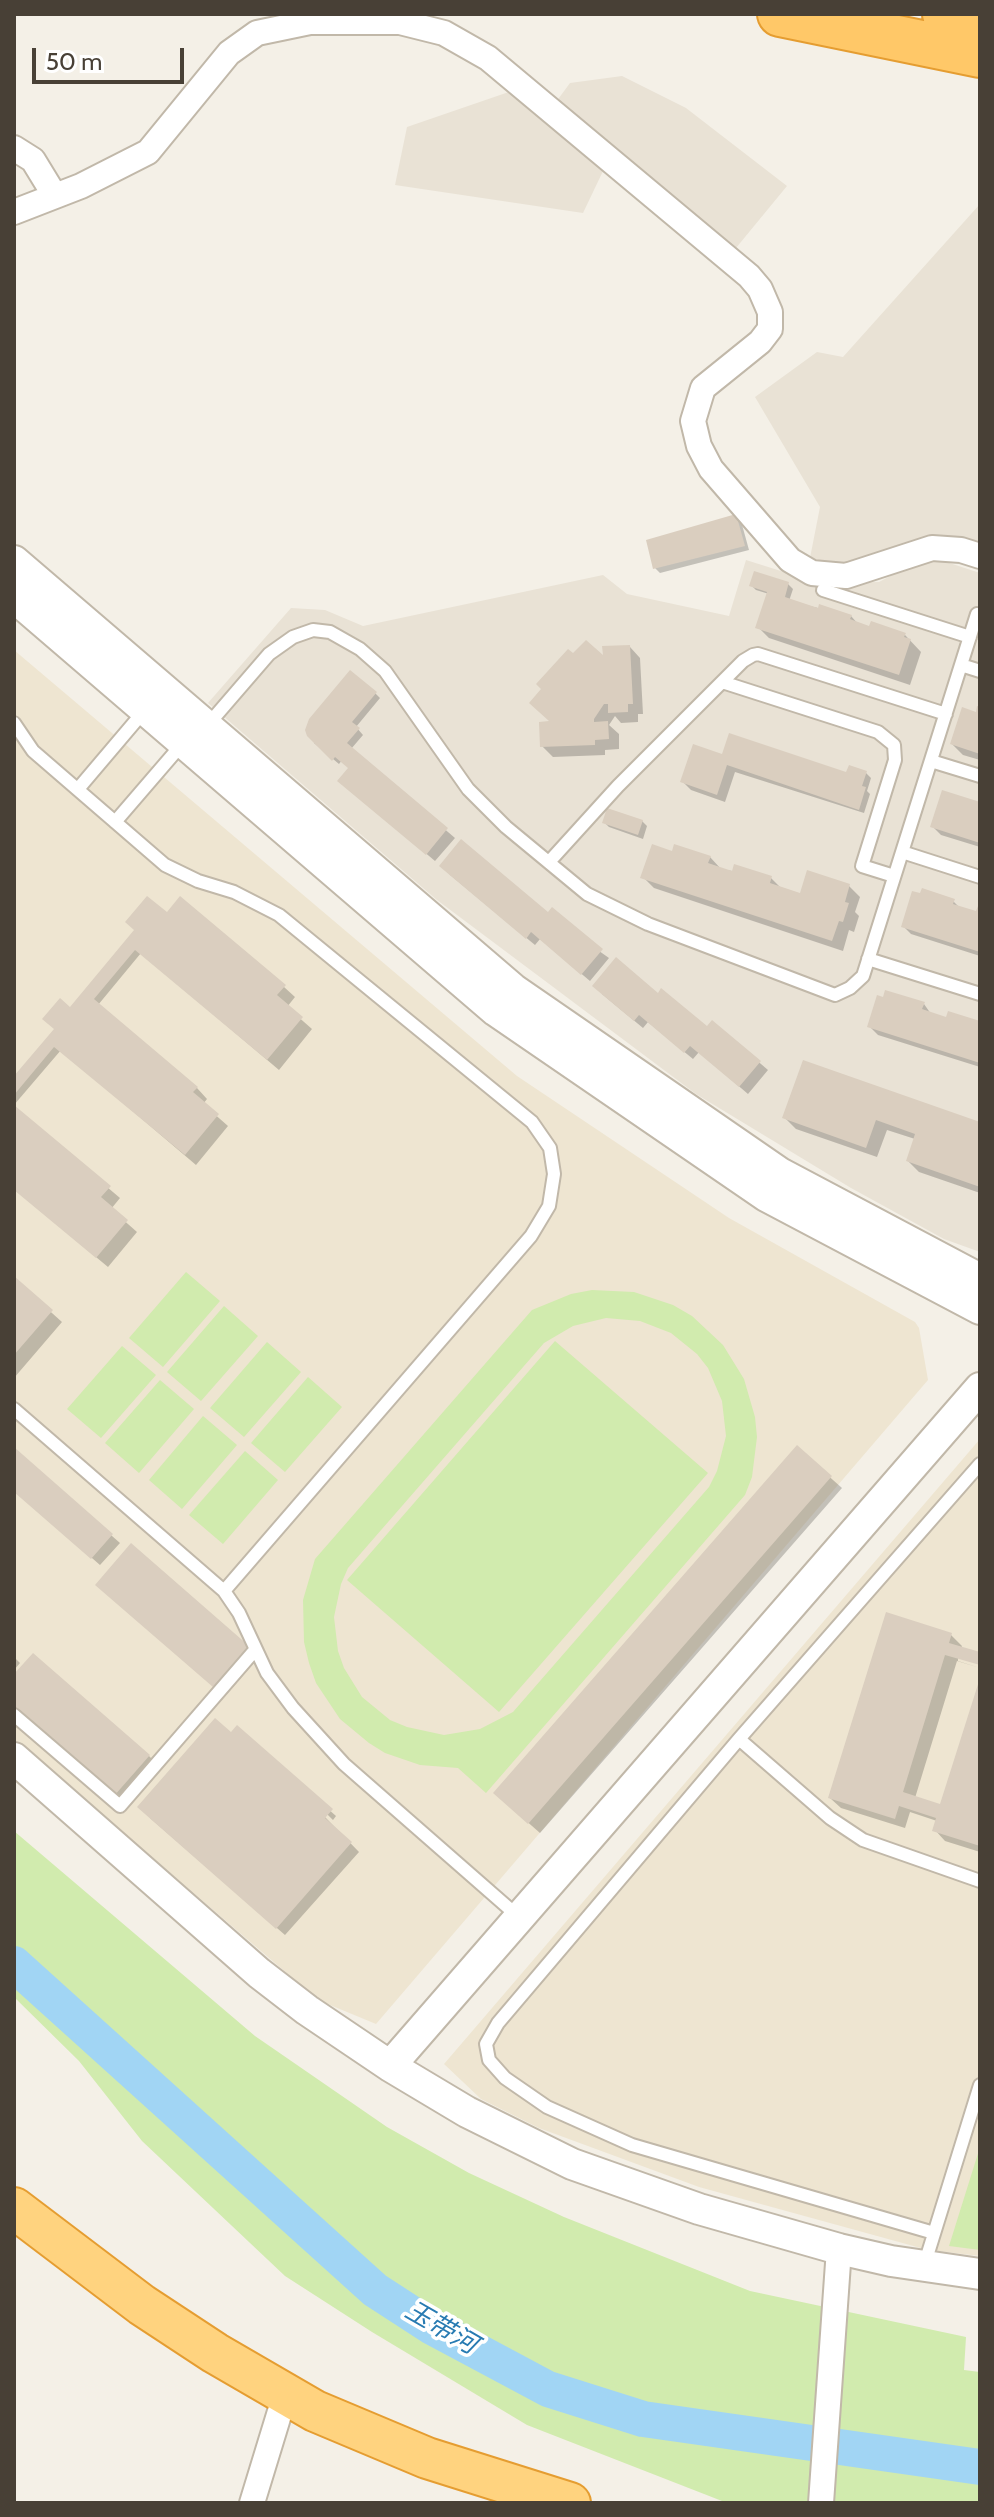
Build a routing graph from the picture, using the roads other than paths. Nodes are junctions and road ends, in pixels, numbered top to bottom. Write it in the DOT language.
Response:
graph roads {
  1 [pos="780,14"];
  2 [pos="945,14"];
  3 [pos="980,22"];
  4 [pos="980,55"];
  5 [pos="14,148"];
  6 [pos="55,196"];
  7 [pos="14,212"];
  8 [pos="980,556"];
  9 [pos="14,561"];
  10 [pos="823,590"];
  11 [pos="14,597"];
  12 [pos="977,614"];
  13 [pos="970,637"];
  14 [pos="961,665"];
  15 [pos="980,671"];
  16 [pos="722,682"];
  17 [pos="145,710"];
  18 [pos="946,714"];
  19 [pos="14,723"];
  20 [pos="195,735"];
  21 [pos="931,761"];
  22 [pos="980,776"];
  23 [pos="78,789"];
  24 [pos="115,822"];
  25 [pos="902,852"];
  26 [pos="549,862"];
  27 [pos="894,876"];
  28 [pos="980,877"];
  29 [pos="868,959"];
  30 [pos="980,994"];
  31 [pos="980,1279"];
  32 [pos="980,1309"];
  33 [pos="980,1388"];
  34 [pos="14,1409"];
  35 [pos="980,1464"];
  36 [pos="224,1591"];
  37 [pos="255,1650"];
  38 [pos="14,1715"];
  39 [pos="739,1739"];
  40 [pos="14,1758"];
  41 [pos="980,1881"];
  42 [pos="520,1918"];
  43 [pos="390,2066"];
  44 [pos="980,2085"];
  45 [pos="14,2208"];
  46 [pos="934,2233"];
  47 [pos="839,2249"];
  48 [pos="924,2266"];
  49 [pos="980,2274"];
  50 [pos="285,2395"];
  51 [pos="252,2503"];
  52 [pos="570,2503"];
  53 [pos="821,2503"];
  1 -- 4 [label="highway"];
  2 -- 3 [label="highway"];
  5 -- 6 [label="street"];
  6 -- 7 [label="street"];
  6 -- 8 [label="street"];
  9 -- 20 [label="street"];
  10 -- 13 [label="lane"];
  11 -- 17 [label="street"];
  12 -- 13 [label="lane"];
  13 -- 14 [label="lane"];
  14 -- 15 [label="lane"];
  14 -- 18 [label="lane"];
  16 -- 18 [label="lane"];
  16 -- 26 [label="lane"];
  16 -- 27 [label="lane"];
  17 -- 20 [label="street"];
  17 -- 23 [label="lane"];
  18 -- 21 [label="lane"];
  19 -- 23 [label="lane"];
  20 -- 24 [label="lane"];
  20 -- 26 [label="lane"];
  20 -- 31 [label="street"];
  20 -- 32 [label="street"];
  21 -- 22 [label="lane"];
  21 -- 25 [label="lane"];
  23 -- 24 [label="lane"];
  24 -- 36 [label="lane"];
  25 -- 27 [label="lane"];
  25 -- 28 [label="lane"];
  26 -- 29 [label="lane"];
  27 -- 29 [label="lane"];
  29 -- 30 [label="lane"];
  33 -- 42 [label="street"];
  34 -- 36 [label="lane"];
  35 -- 39 [label="lane"];
  36 -- 37 [label="lane"];
  37 -- 38 [label="lane"];
  37 -- 42 [label="lane"];
  39 -- 41 [label="lane"];
  39 -- 46 [label="lane"];
  40 -- 43 [label="street"];
  42 -- 43 [label="street"];
  43 -- 47 [label="street"];
  44 -- 46 [label="lane"];
  45 -- 50 [label="highway"];
  46 -- 48 [label="lane"];
  47 -- 48 [label="street"];
  47 -- 53 [label="street"];
  48 -- 49 [label="street"];
  50 -- 51 [label="street"];
  50 -- 52 [label="highway"];
}
